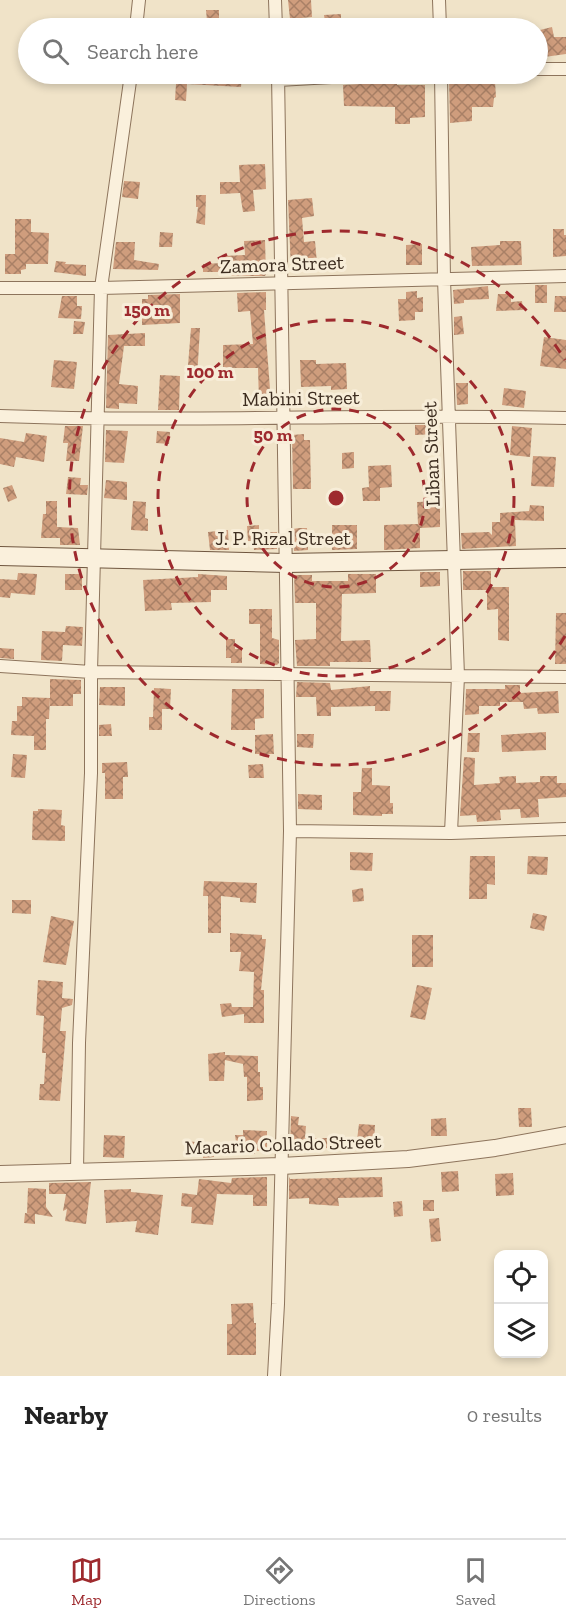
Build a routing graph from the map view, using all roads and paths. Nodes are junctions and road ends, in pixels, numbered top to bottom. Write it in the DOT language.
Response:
graph roads {
  1 [pos="139,0"];
  2 [pos="275,0"];
  3 [pos="439,0"];
  4 [pos="137,18"];
  5 [pos="276,18"];
  6 [pos="440,18"];
  7 [pos="548,69"];
  8 [pos="566,69"];
  9 [pos="129,84"];
  10 [pos="278,84"];
  11 [pos="441,84"];
  12 [pos="566,276"];
  13 [pos="444,279"];
  14 [pos="281,284"];
  15 [pos="0,288"];
  16 [pos="101,288"];
  17 [pos="449,415"];
  18 [pos="0,416"];
  19 [pos="566,417"];
  20 [pos="96,419"];
  21 [pos="284,419"];
  22 [pos="0,556"];
  23 [pos="95,558"];
  24 [pos="566,558"];
  25 [pos="453,560"];
  26 [pos="286,563"];
  27 [pos="0,666"];
  28 [pos="90,672"];
  29 [pos="288,674"];
  30 [pos="459,676"];
  31 [pos="566,677"];
  32 [pos="566,829"];
  33 [pos="290,831"];
  34 [pos="451,833"];
  35 [pos="566,1135"];
  36 [pos="280,1166"];
  37 [pos="77,1172"];
  38 [pos="0,1174"];
  39 [pos="274,1376"];
  1 -- 4 [label="street"];
  2 -- 5 [label="street"];
  3 -- 6 [label="street"];
  7 -- 8 [label="street"];
  9 -- 16 [label="street"];
  10 -- 14 [label="street"];
  11 -- 13 [label="street, Liban Street"];
  12 -- 13 [label="street, Zamora Street"];
  13 -- 14 [label="street, Zamora Street"];
  13 -- 17 [label="street, Liban Street"];
  14 -- 16 [label="street, Zamora Street"];
  14 -- 21 [label="street"];
  15 -- 16 [label="street, Zamora Street"];
  16 -- 20 [label="street"];
  17 -- 19 [label="street, Mabini Street"];
  17 -- 21 [label="street, Mabini Street"];
  17 -- 25 [label="street, Liban Street"];
  18 -- 20 [label="street, Mabini Street"];
  20 -- 21 [label="street, Mabini Street"];
  20 -- 23 [label="street"];
  21 -- 26 [label="street"];
  22 -- 23 [label="main road, J. P. Rizal Street"];
  23 -- 26 [label="main road, J. P. Rizal Street"];
  23 -- 28 [label="street"];
  24 -- 25 [label="main road, J. P. Rizal Street"];
  25 -- 26 [label="main road, J. P. Rizal Street"];
  25 -- 30 [label="street, Liban Street"];
  26 -- 29 [label="street"];
  27 -- 28 [label="street"];
  28 -- 29 [label="street"];
  28 -- 37 [label="street"];
  29 -- 30 [label="street"];
  29 -- 33 [label="street"];
  30 -- 31 [label="street"];
  30 -- 34 [label="street, Liban Street"];
  32 -- 34 [label="street"];
  33 -- 34 [label="street"];
  33 -- 36 [label="street"];
  35 -- 36 [label="street, Macario Collado Street"];
  36 -- 37 [label="street, Macario Collado Street"];
  36 -- 39 [label="street"];
  37 -- 38 [label="street, Macario Collado Street"];
}
